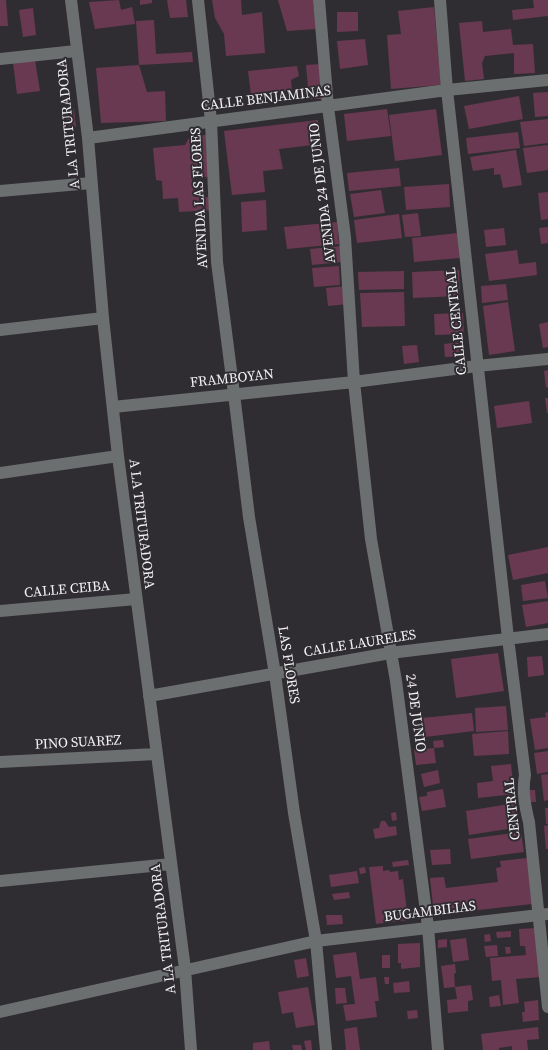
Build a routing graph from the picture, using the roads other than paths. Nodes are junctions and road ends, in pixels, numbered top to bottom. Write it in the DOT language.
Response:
graph roads {
  1 [pos="71,0"];
  2 [pos="198,0"];
  3 [pos="319,0"];
  4 [pos="440,0"];
  5 [pos="76,51"];
  6 [pos="0,59"];
  7 [pos="548,80"];
  8 [pos="447,90"];
  9 [pos="328,107"];
  10 [pos="211,121"];
  11 [pos="88,138"];
  12 [pos="91,184"];
  13 [pos="0,191"];
  14 [pos="103,318"];
  15 [pos="0,330"];
  16 [pos="548,359"];
  17 [pos="478,366"];
  18 [pos="354,382"];
  19 [pos="234,394"];
  20 [pos="113,407"];
  21 [pos="118,456"];
  22 [pos="0,473"];
  23 [pos="136,599"];
  24 [pos="0,611"];
  25 [pos="548,634"];
  26 [pos="508,638"];
  27 [pos="390,653"];
  28 [pos="275,674"];
  29 [pos="149,696"];
  30 [pos="156,754"];
  31 [pos="0,762"];
  32 [pos="172,864"];
  33 [pos="0,881"];
  34 [pos="543,914"];
  35 [pos="428,927"];
  36 [pos="316,941"];
  37 [pos="185,969"];
  38 [pos="548,1008"];
  39 [pos="0,1012"];
  40 [pos="191,1050"];
  41 [pos="326,1050"];
  42 [pos="438,1050"];
  1 -- 5 [label="street, A LA TRITURADORA"];
  2 -- 10 [label="street, AVENIDA LAS FLORES"];
  3 -- 9 [label="street, AVENIDA 24 DE JUNIO"];
  4 -- 8 [label="street, CALLE CENTRAL"];
  5 -- 6 [label="street"];
  5 -- 11 [label="street, A LA TRITURADORA"];
  7 -- 8 [label="street, CALLE BENJAMINAS"];
  8 -- 9 [label="street, CALLE BENJAMINAS"];
  8 -- 17 [label="street, CALLE CENTRAL"];
  9 -- 10 [label="street, CALLE BENJAMINAS"];
  9 -- 18 [label="street, AVENIDA 24 DE JUNIO"];
  10 -- 11 [label="street, CALLE BENJAMINAS"];
  10 -- 19 [label="street, AVENIDA LAS FLORES"];
  11 -- 12 [label="street, A LA TRITURADORA"];
  12 -- 13 [label="street"];
  12 -- 14 [label="street, A LA TRITURADORA"];
  14 -- 15 [label="street"];
  14 -- 20 [label="street, A LA TRITURADORA"];
  16 -- 17 [label="street, FRAMBOYAN"];
  17 -- 18 [label="street, FRAMBOYAN"];
  17 -- 26 [label="street, CALLE CENTRAL"];
  18 -- 19 [label="street, FRAMBOYAN"];
  18 -- 27 [label="street, 24 DE JUNIO"];
  19 -- 20 [label="street, FRAMBOYAN"];
  19 -- 28 [label="street, LAS FLORES"];
  20 -- 21 [label="street, A LA TRITURADORA"];
  21 -- 22 [label="street"];
  21 -- 23 [label="street, A LA TRITURADORA"];
  23 -- 24 [label="street, CALLE CEIBA"];
  23 -- 29 [label="street, A LA TRITURADORA"];
  25 -- 26 [label="street, CALLE LAURELES"];
  26 -- 27 [label="street, CALLE LAURELES"];
  26 -- 34 [label="street, CENTRAL"];
  27 -- 28 [label="street, CALLE LAURELES"];
  27 -- 35 [label="street, 24 DE JUNIO"];
  28 -- 29 [label="street, CALLE LAURELES"];
  28 -- 36 [label="street, LAS FLORES"];
  29 -- 30 [label="street, A LA TRITURADORA"];
  30 -- 31 [label="street, PINO SUAREZ"];
  30 -- 32 [label="street, A LA TRITURADORA"];
  32 -- 33 [label="street"];
  32 -- 37 [label="street, A LA TRITURADORA"];
  34 -- 35 [label="street, BUGAMBILIAS"];
  34 -- 38 [label="street, CENTRAL"];
  35 -- 36 [label="street, BUGAMBILIAS"];
  35 -- 42 [label="street, 24 DE JUNIO"];
  36 -- 37 [label="street, BUGAMBILIAS"];
  36 -- 41 [label="street"];
  37 -- 39 [label="street, BUGAMBILIAS"];
  37 -- 40 [label="street, A LA TRITURADORA"];
}
